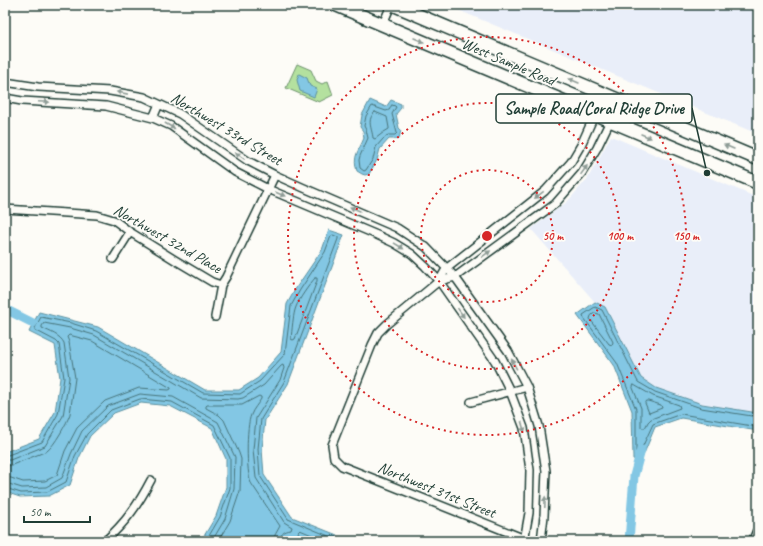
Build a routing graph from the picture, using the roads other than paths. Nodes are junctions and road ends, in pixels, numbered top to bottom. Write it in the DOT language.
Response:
graph roads {
  1 [pos="336,5"];
  2 [pos="393,5"];
  3 [pos="383,24"];
  4 [pos="5,82"];
  5 [pos="610,96"];
  6 [pos="5,98"];
  7 [pos="159,104"];
  8 [pos="595,114"];
  9 [pos="154,118"];
  10 [pos="610,121"];
  11 [pos="758,159"];
  12 [pos="274,174"];
  13 [pos="758,183"];
  14 [pos="268,189"];
  15 [pos="5,209"];
  16 [pos="130,232"];
  17 [pos="113,259"];
  18 [pos="446,268"];
  19 [pos="455,278"];
  20 [pos="439,281"];
  21 [pos="221,284"];
  22 [pos="215,317"];
  23 [pos="527,386"];
  24 [pos="510,391"];
  25 [pos="470,402"];
  26 [pos="151,480"];
  27 [pos="758,532"];
  28 [pos="525,540"];
  29 [pos="105,541"];
  30 [pos="533,541"];
  31 [pos="541,541"];
  32 [pos="754,541"];
  1 -- 3 [label="main road, West Sample Road"];
  2 -- 3 [label="street"];
  5 -- 2 [label="main road, West Sample Road, one-way"];
  3 -- 8 [label="main road, West Sample Road, one-way"];
  7 -- 4 [label="street, Northwest 33rd Street, one-way"];
  5 -- 8 [label="street"];
  5 -- 10 [label="street"];
  11 -- 5 [label="main road, West Sample Road, one-way"];
  6 -- 9 [label="street, Northwest 33rd Street, one-way"];
  7 -- 9 [label="street"];
  12 -- 7 [label="street, Northwest 33rd Street, one-way"];
  8 -- 10 [label="main road, West Sample Road"];
  8 -- 18 [label="street, one-way"];
  9 -- 14 [label="street, Northwest 33rd Street, one-way"];
  10 -- 13 [label="main road, West Sample Road, one-way"];
  19 -- 10 [label="street, one-way"];
  12 -- 14 [label="street"];
  18 -- 12 [label="street, Northwest 33rd Street, one-way"];
  14 -- 20 [label="street, Northwest 33rd Street, one-way"];
  14 -- 21 [label="street"];
  15 -- 16 [label="street, Northwest 32nd Place"];
  16 -- 17 [label="street"];
  16 -- 21 [label="street, Northwest 32nd Place"];
  18 -- 19 [label="street, Northwest 33rd Street"];
  18 -- 20 [label="street"];
  19 -- 20 [label="street"];
  23 -- 19 [label="street, Northwest 33rd Street, one-way"];
  20 -- 24 [label="street, Northwest 33rd Street, one-way"];
  20 -- 28 [label="street, Northwest 31st Street"];
  21 -- 22 [label="street"];
  23 -- 24 [label="street"];
  31 -- 23 [label="street, Northwest 33rd Street, one-way"];
  24 -- 25 [label="street"];
  24 -- 28 [label="street, Northwest 33rd Street, one-way"];
  26 -- 29 [label="street"];
  27 -- 32 [label="main road"];
  28 -- 30 [label="street, Northwest 31st Street"];
}
